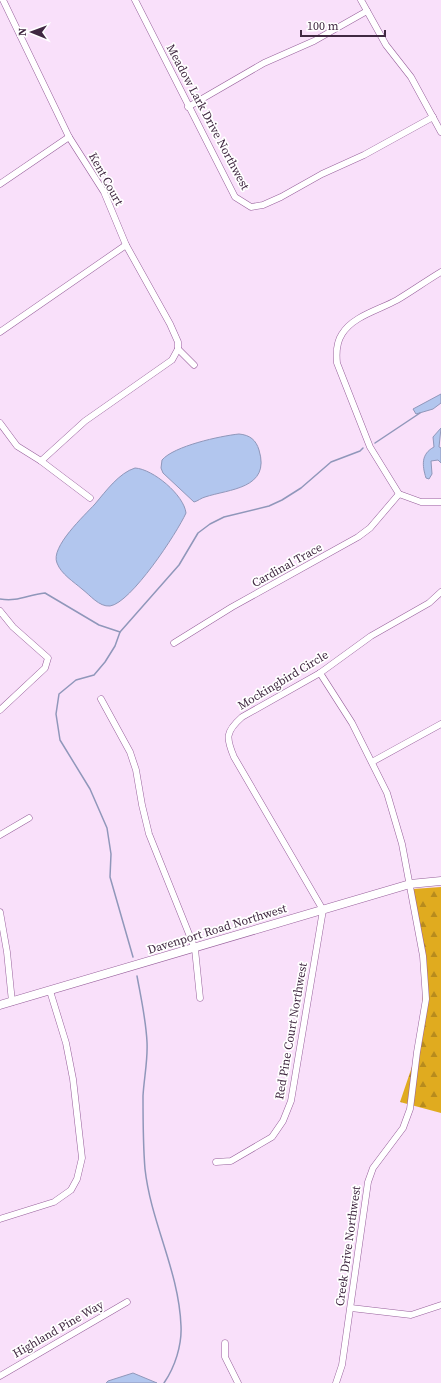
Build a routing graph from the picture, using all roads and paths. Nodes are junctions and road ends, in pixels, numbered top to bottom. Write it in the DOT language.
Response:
graph roads {
  1 [pos="2,0"];
  2 [pos="134,0"];
  3 [pos="361,0"];
  4 [pos="367,11"];
  5 [pos="188,107"];
  6 [pos="433,116"];
  7 [pos="441,132"];
  8 [pos="69,137"];
  9 [pos="0,184"];
  10 [pos="126,246"];
  11 [pos="441,272"];
  12 [pos="0,332"];
  13 [pos="178,349"];
  14 [pos="194,365"];
  15 [pos="0,423"];
  16 [pos="42,461"];
  17 [pos="399,494"];
  18 [pos="90,498"];
  19 [pos="441,502"];
  20 [pos="441,509"];
  21 [pos="441,592"];
  22 [pos="0,611"];
  23 [pos="174,643"];
  24 [pos="320,673"];
  25 [pos="101,698"];
  26 [pos="0,710"];
  27 [pos="441,724"];
  28 [pos="372,762"];
  29 [pos="29,818"];
  30 [pos="0,835"];
  31 [pos="441,881"];
  32 [pos="410,884"];
  33 [pos="323,910"];
  34 [pos="0,912"];
  35 [pos="196,949"];
  36 [pos="50,991"];
  37 [pos="200,998"];
  38 [pos="12,1002"];
  39 [pos="0,1005"];
  40 [pos="216,1162"];
  41 [pos="0,1218"];
  42 [pos="127,1302"];
  43 [pos="441,1305"];
  44 [pos="351,1308"];
  45 [pos="225,1343"];
  46 [pos="0,1376"];
  47 [pos="238,1383"];
  48 [pos="336,1383"];
  1 -- 8 [label="street, Kent Court"];
  2 -- 5 [label="street, Meadow Lark Drive Northwest"];
  3 -- 4 [label="street"];
  4 -- 5 [label="street"];
  4 -- 6 [label="street"];
  5 -- 6 [label="street, Meadow Lark Drive Northwest"];
  6 -- 7 [label="street"];
  8 -- 9 [label="street"];
  8 -- 10 [label="street, Kent Court"];
  10 -- 12 [label="street"];
  10 -- 13 [label="street, Kent Court"];
  11 -- 17 [label="street"];
  13 -- 14 [label="street, Kent Court"];
  13 -- 16 [label="street"];
  15 -- 16 [label="street"];
  16 -- 18 [label="street"];
  17 -- 19 [label="street"];
  17 -- 23 [label="street, Cardinal Trace"];
  19 -- 20 [label="street"];
  21 -- 24 [label="street, Mockingbird Circle"];
  22 -- 26 [label="street"];
  24 -- 28 [label="street, Creek Drive Northwest"];
  24 -- 33 [label="street, Mockingbird Circle"];
  25 -- 35 [label="street"];
  27 -- 28 [label="street"];
  28 -- 32 [label="street, Creek Drive Northwest"];
  29 -- 30 [label="street"];
  31 -- 32 [label="street, Davenport Road Northwest"];
  32 -- 33 [label="street, Davenport Road Northwest"];
  32 -- 44 [label="street, Creek Drive Northwest"];
  33 -- 35 [label="street, Davenport Road Northwest"];
  33 -- 40 [label="street, Red Pine Court Northwest"];
  34 -- 38 [label="street"];
  35 -- 36 [label="street, Davenport Road Northwest"];
  35 -- 37 [label="street"];
  36 -- 38 [label="street, Davenport Road Northwest"];
  36 -- 41 [label="street"];
  38 -- 39 [label="street, Davenport Road Northwest"];
  42 -- 46 [label="street, Highland Pine Way"];
  43 -- 44 [label="street"];
  44 -- 48 [label="street, Creek Drive Northwest"];
  45 -- 47 [label="street"];
}
